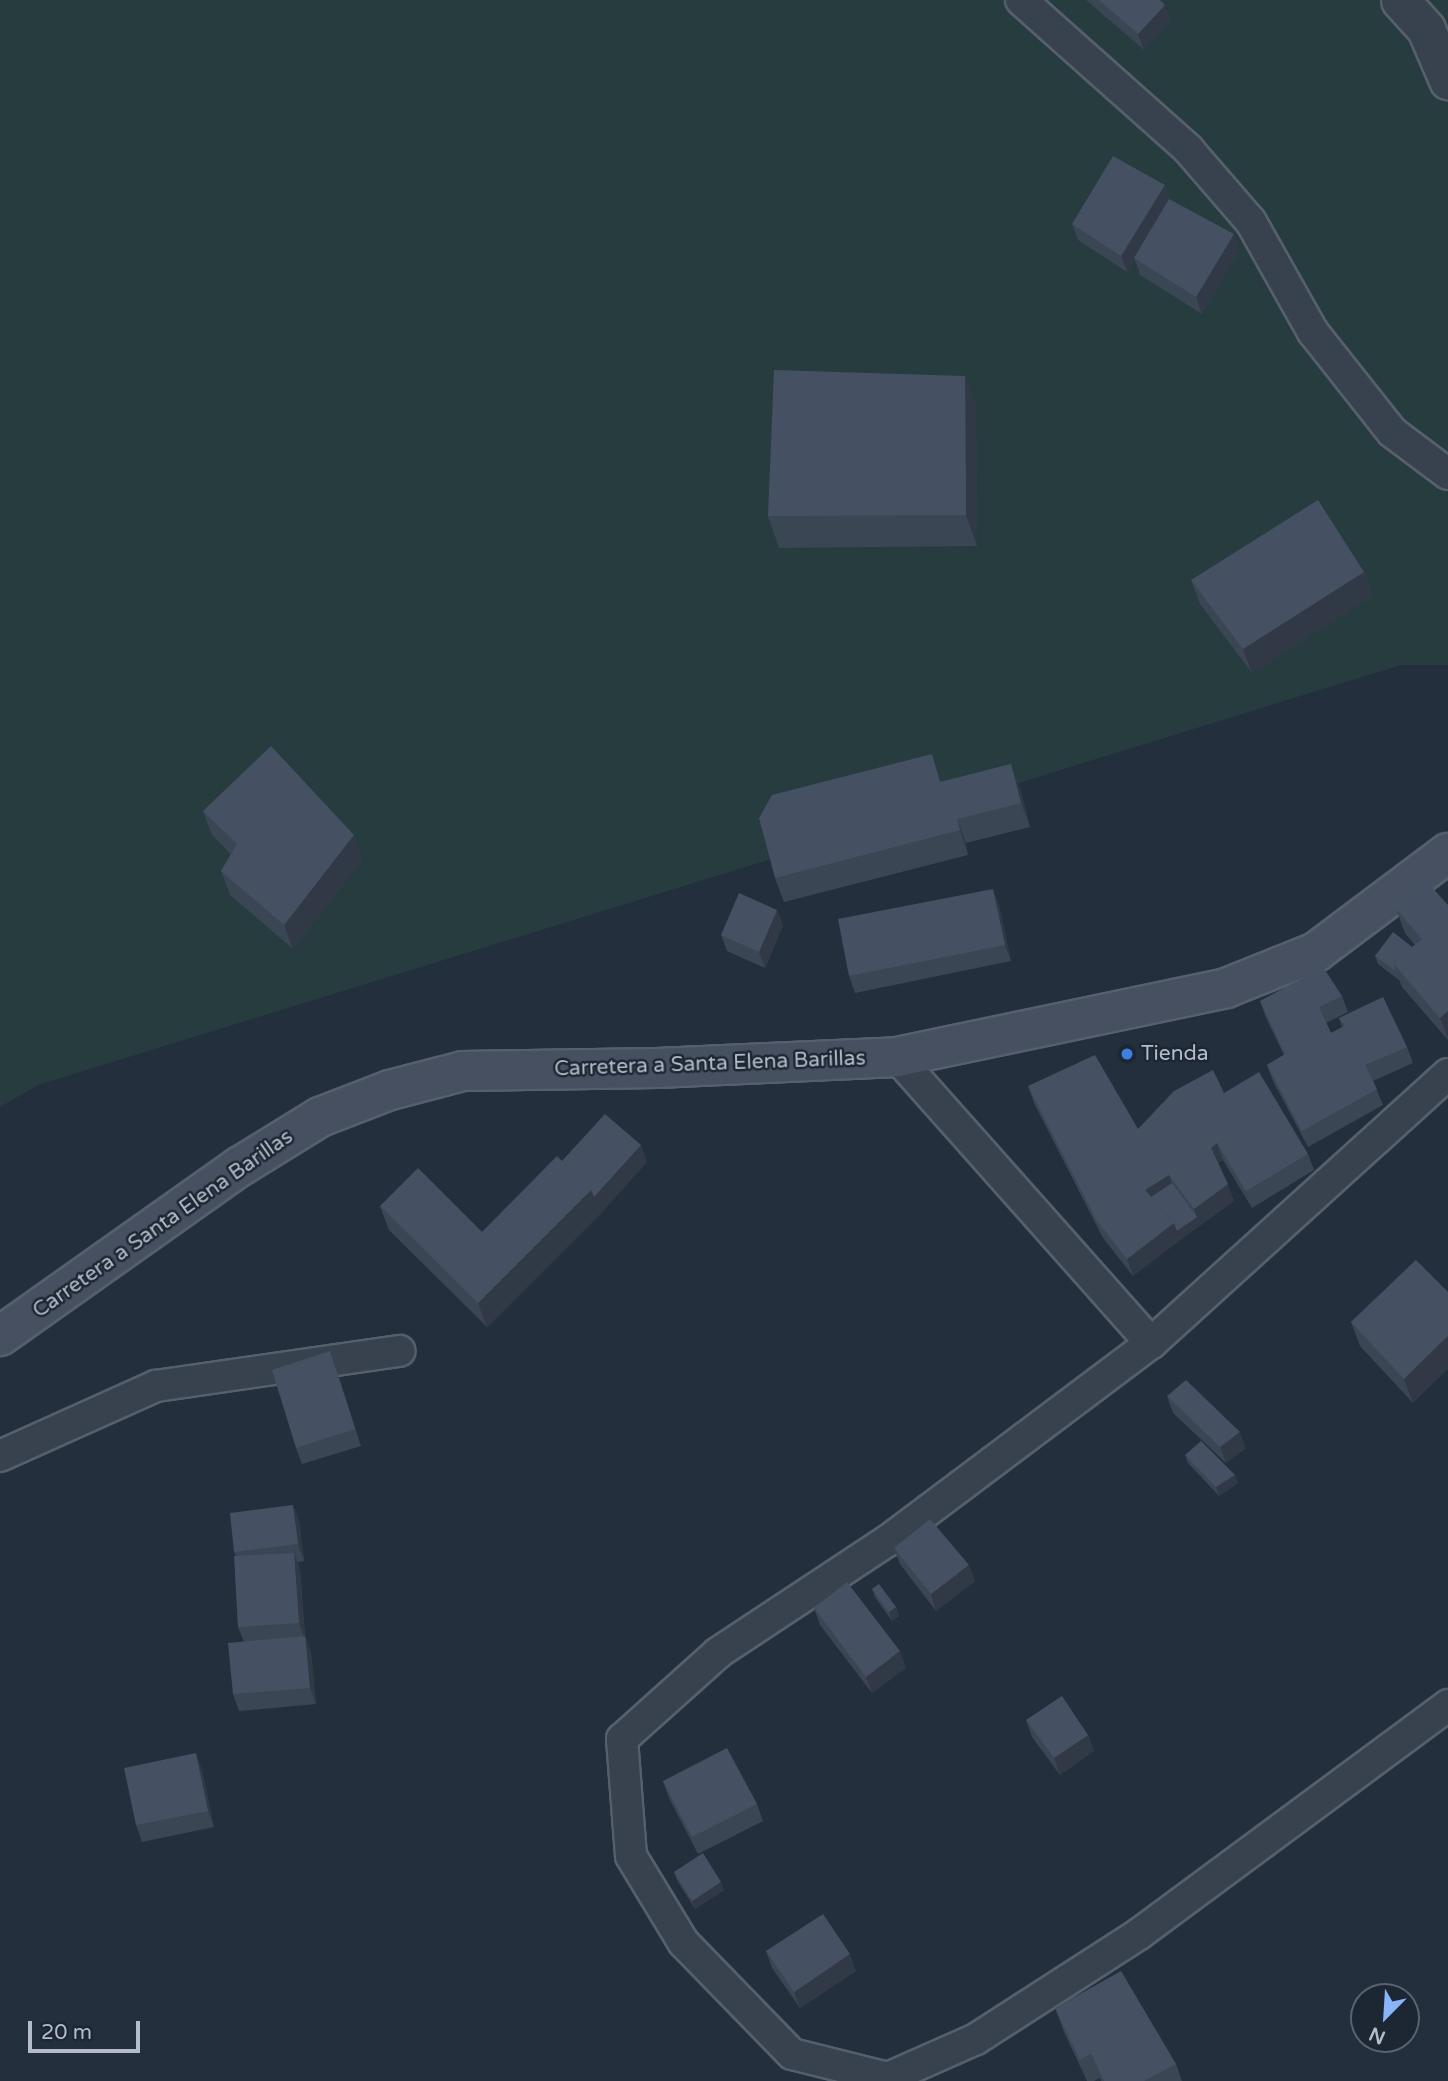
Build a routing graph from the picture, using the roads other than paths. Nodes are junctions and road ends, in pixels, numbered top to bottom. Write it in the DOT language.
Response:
graph roads {
  1 [pos="1021,0"];
  2 [pos="1400,0"];
  3 [pos="1448,80"];
  4 [pos="1448,474"];
  5 [pos="1448,853"];
  6 [pos="897,1057"];
  7 [pos="1448,1074"];
  8 [pos="0,1336"];
  9 [pos="1152,1343"];
  10 [pos="399,1352"];
  11 [pos="0,1456"];
  12 [pos="1448,1705"];
  1 -- 4 [label="street"];
  2 -- 3 [label="street"];
  5 -- 6 [label="main road, Carretera a Santa Elena Barillas"];
  6 -- 8 [label="main road, Carretera a Santa Elena Barillas"];
  6 -- 9 [label="street"];
  7 -- 9 [label="street"];
  9 -- 12 [label="street"];
  10 -- 11 [label="street"];
}
